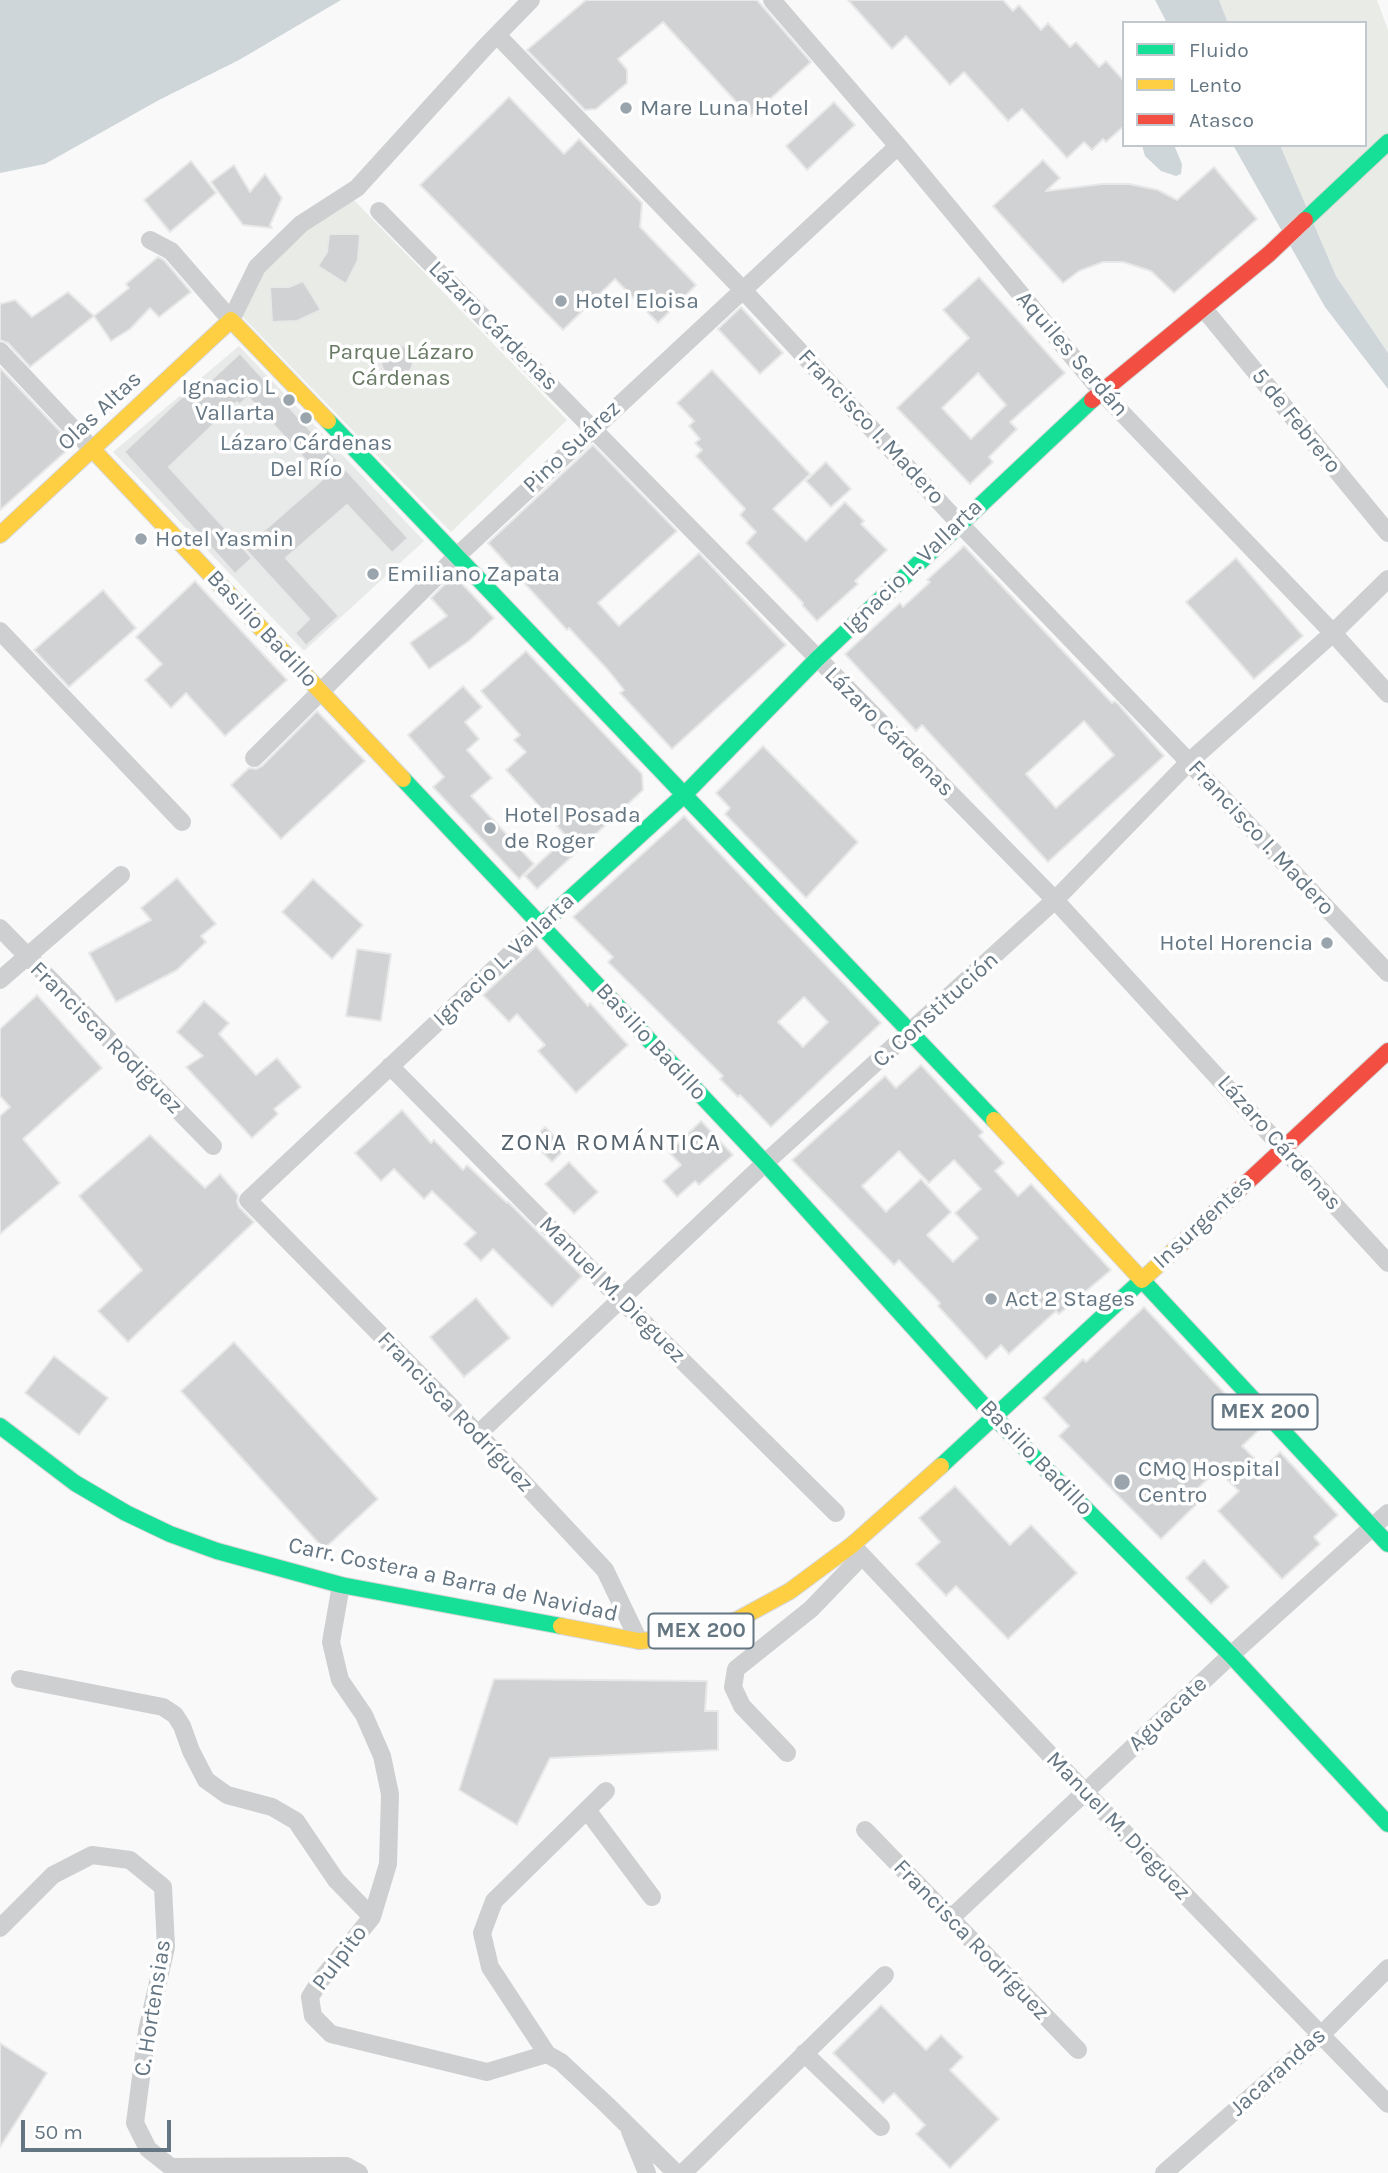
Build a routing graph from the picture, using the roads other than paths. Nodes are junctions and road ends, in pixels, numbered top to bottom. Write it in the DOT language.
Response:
graph roads {
  1 [pos="531,0"];
  2 [pos="772,0"];
  3 [pos="497,35"];
  4 [pos="1388,142"];
  5 [pos="898,146"];
  6 [pos="379,211"];
  7 [pos="150,240"];
  8 [pos="742,289"];
  9 [pos="1204,309"];
  10 [pos="231,320"];
  11 [pos="2,353"];
  12 [pos="1101,391"];
  13 [pos="593,427"];
  14 [pos="92,449"];
  15 [pos="959,523"];
  16 [pos="1388,533"];
  17 [pos="0,535"];
  18 [pos="458,555"];
  19 [pos="1388,579"];
  20 [pos="0,631"];
  21 [pos="1333,633"];
  22 [pos="817,659"];
  23 [pos="321,692"];
  24 [pos="1388,694"];
  25 [pos="254,758"];
  26 [pos="1189,762"];
  27 [pos="685,794"];
  28 [pos="182,822"];
  29 [pos="121,874"];
  30 [pos="1055,900"];
  31 [pos="541,925"];
  32 [pos="0,928"];
  33 [pos="26,957"];
  34 [pos="1388,973"];
  35 [pos="0,981"];
  36 [pos="912,1032"];
  37 [pos="1388,1051"];
  38 [pos="390,1066"];
  39 [pos="213,1146"];
  40 [pos="1283,1147"];
  41 [pos="765,1163"];
  42 [pos="248,1200"];
  43 [pos="1388,1263"];
  44 [pos="1142,1280"];
  45 [pos="621,1300"];
  46 [pos="995,1418"];
  47 [pos="0,1426"];
  48 [pos="478,1434"];
  49 [pos="836,1513"];
  50 [pos="1388,1513"];
  51 [pos="1372,1527"];
  52 [pos="1388,1544"];
  53 [pos="857,1550"];
  54 [pos="341,1585"];
  55 [pos="639,1641"];
  56 [pos="1231,1655"];
  57 [pos="20,1678"];
  58 [pos="787,1753"];
  59 [pos="607,1791"];
  60 [pos="1085,1793"];
  61 [pos="587,1810"];
  62 [pos="1388,1824"];
  63 [pos="864,1830"];
  64 [pos="652,1897"];
  65 [pos="372,1917"];
  66 [pos="951,1918"];
  67 [pos="0,1928"];
  68 [pos="1388,1968"];
  69 [pos="885,1975"];
  70 [pos="1320,2036"];
  71 [pos="1077,2050"];
  72 [pos="804,2053"];
  73 [pos="547,2054"];
  74 [pos="1388,2104"];
  75 [pos="628,2123"];
  76 [pos="881,2127"];
  77 [pos="359,2173"];
  78 [pos="647,2173"];
  79 [pos="676,2173"];
  80 [pos="683,2173"];
  81 [pos="1164,2173"];
  1 -- 3 [label="street"];
  2 -- 5 [label="street, Aquiles Serdán"];
  3 -- 8 [label="street, Francisco I. Madero"];
  3 -- 10 [label="street"];
  4 -- 9 [label="main road, Ignacio L. Vallarta"];
  5 -- 8 [label="street, Pino Suárez"];
  5 -- 12 [label="street, Aquiles Serdán"];
  6 -- 13 [label="street, Lázaro Cárdenas"];
  7 -- 10 [label="street"];
  8 -- 13 [label="street, Pino Suárez"];
  8 -- 15 [label="street, Francisco I. Madero"];
  9 -- 12 [label="main road, Ignacio L. Vallarta"];
  9 -- 16 [label="street, 5 de Febrero"];
  10 -- 14 [label="main road, Olas Altas"];
  10 -- 18 [label="main road"];
  11 -- 14 [label="street, Basilio Badillo"];
  12 -- 15 [label="main road, Ignacio L. Vallarta"];
  12 -- 21 [label="street, Aquiles Serdán"];
  13 -- 18 [label="street, Pino Suárez"];
  13 -- 22 [label="street, Lázaro Cárdenas"];
  14 -- 17 [label="main road, Olas Altas"];
  14 -- 23 [label="main road, Basilio Badillo"];
  15 -- 22 [label="main road, Ignacio L. Vallarta"];
  15 -- 26 [label="street, Francisco I. Madero"];
  18 -- 23 [label="street, Pino Suárez"];
  18 -- 27 [label="main road"];
  19 -- 21 [label="street, C. Constitución"];
  20 -- 28 [label="street"];
  21 -- 24 [label="street, Aquiles Serdán"];
  21 -- 26 [label="street, C. Constitución"];
  22 -- 27 [label="main road, Ignacio L. Vallarta"];
  22 -- 30 [label="street, Lázaro Cárdenas"];
  23 -- 25 [label="street, Pino Suárez"];
  23 -- 31 [label="main road, Basilio Badillo"];
  26 -- 30 [label="street, C. Constitución"];
  26 -- 34 [label="street, Francisco I. Madero"];
  27 -- 31 [label="main road, Ignacio L. Vallarta"];
  27 -- 36 [label="main road"];
  29 -- 33 [label="street"];
  30 -- 36 [label="street, C. Constitución"];
  30 -- 40 [label="street, Lázaro Cárdenas"];
  31 -- 38 [label="street, Ignacio L. Vallarta"];
  31 -- 41 [label="main road, Basilio Badillo"];
  32 -- 33 [label="street, Francisca Rodiguez"];
  33 -- 35 [label="street"];
  33 -- 39 [label="street, Francisca Rodiguez"];
  36 -- 41 [label="street, C. Constitución"];
  36 -- 44 [label="main road"];
  37 -- 40 [label="main road, Insurgentes"];
  38 -- 42 [label="street, Ignacio L. Vallarta"];
  38 -- 45 [label="street, Manuel M. Dieguez"];
  40 -- 43 [label="street, Lázaro Cárdenas"];
  40 -- 44 [label="main road, Insurgentes"];
  41 -- 45 [label="street, C. Constitución"];
  41 -- 46 [label="main road, Basilio Badillo"];
  42 -- 48 [label="street, Francisca Rodríguez"];
  44 -- 46 [label="main road, Carr. Costera a Barra de Navidad / MEX 200"];
  44 -- 51 [label="main road, MEX 200"];
  45 -- 48 [label="street, C. Constitución"];
  45 -- 49 [label="street, Manuel M. Dieguez"];
  46 -- 53 [label="main road, Carr. Costera a Barra de Navidad / MEX 200"];
  46 -- 56 [label="main road, Basilio Badillo"];
  47 -- 54 [label="main road, Carr. Costera a Barra de Navidad / MEX 200"];
  48 -- 55 [label="street, Francisca Rodríguez"];
  50 -- 51 [label="street, Aguacate"];
  51 -- 52 [label="main road, MEX 200"];
  51 -- 56 [label="street, Aguacate"];
  53 -- 55 [label="main road, Carr. Costera a Barra de Navidad / MEX 200"];
  53 -- 58 [label="street"];
  53 -- 60 [label="street, Manuel M. Dieguez"];
  54 -- 55 [label="main road, Carr. Costera a Barra de Navidad / MEX 200"];
  54 -- 65 [label="street, Pulpito"];
  56 -- 60 [label="street, Aguacate"];
  56 -- 62 [label="main road, Basilio Badillo"];
  57 -- 65 [label="street"];
  59 -- 61 [label="street"];
  60 -- 66 [label="street, Aguacate"];
  60 -- 70 [label="street, Manuel M. Dieguez"];
  61 -- 64 [label="street"];
  61 -- 73 [label="street"];
  63 -- 66 [label="street, Francisca Rodríguez"];
  65 -- 73 [label="street, Pulpito"];
  66 -- 71 [label="street, Francisca Rodríguez"];
  67 -- 77 [label="street, C. Hortensias"];
  68 -- 70 [label="street, Jacarandas"];
  69 -- 72 [label="street"];
  70 -- 74 [label="street, Manuel M. Dieguez"];
  70 -- 81 [label="street, Jacarandas"];
  72 -- 76 [label="street"];
  72 -- 80 [label="street"];
  73 -- 75 [label="street"];
  75 -- 78 [label="street"];
  75 -- 79 [label="street"];
}
